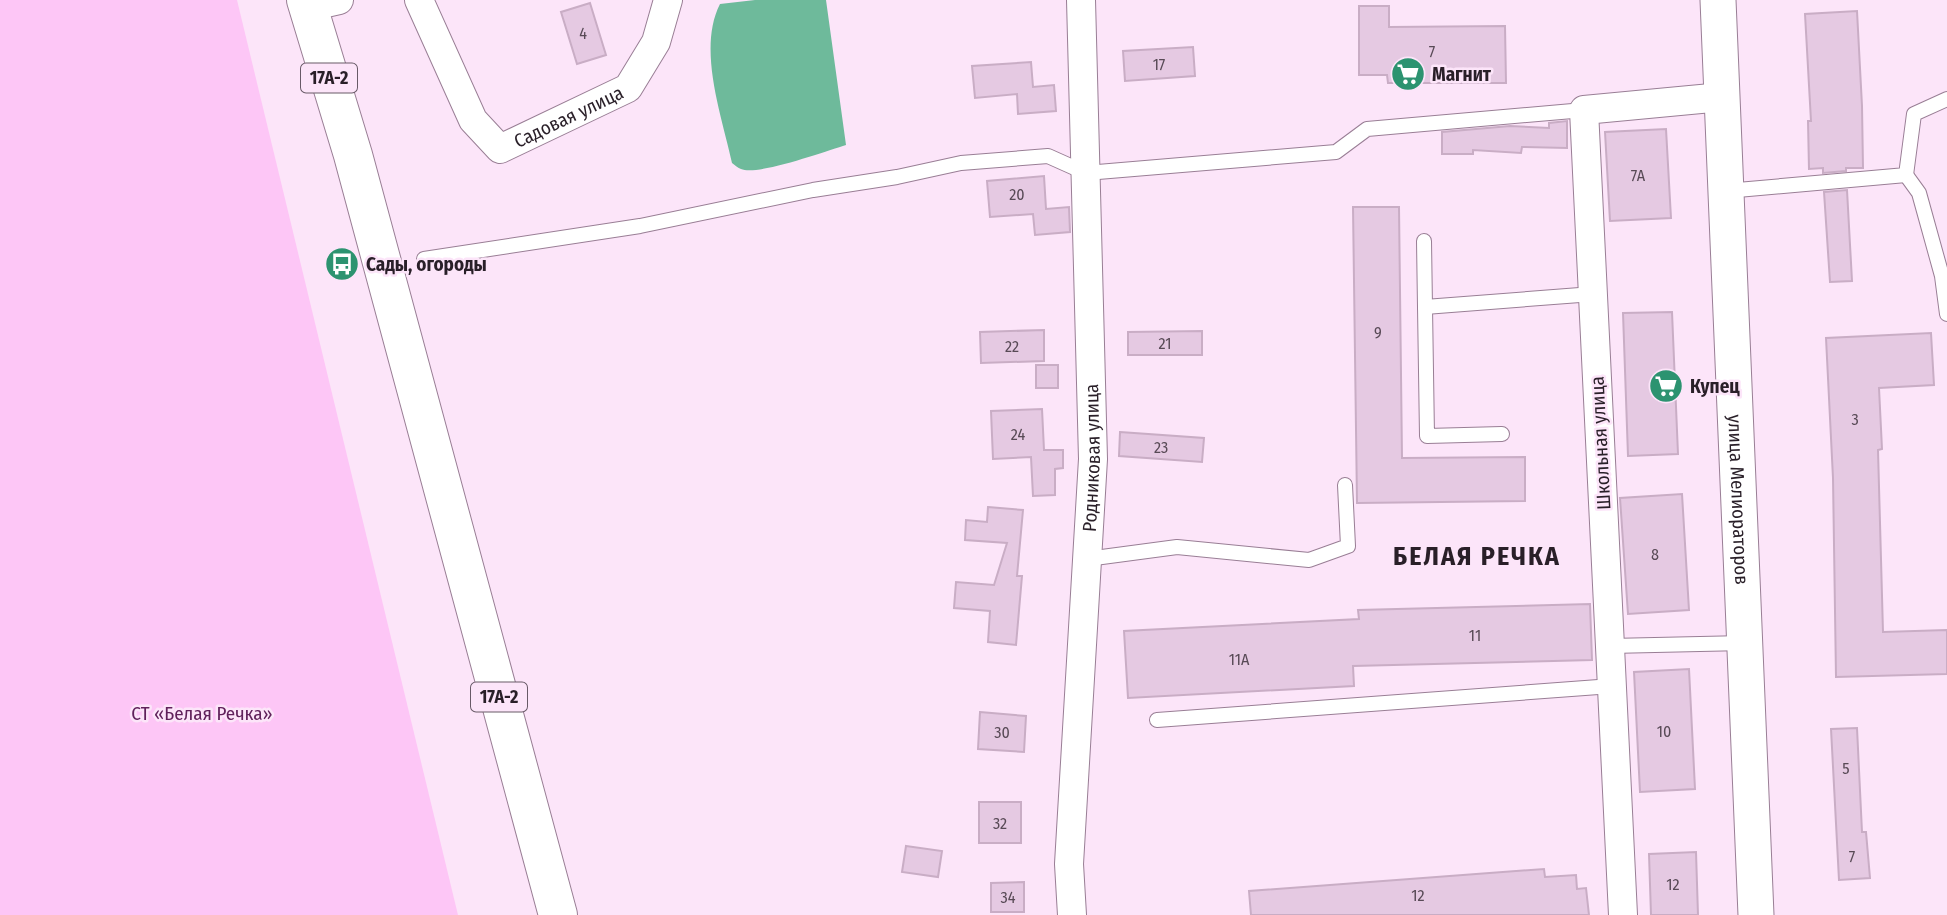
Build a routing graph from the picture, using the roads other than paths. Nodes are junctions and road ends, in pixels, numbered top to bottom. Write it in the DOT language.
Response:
graph roads {
  1 [pos="419,0"];
  2 [pos="668,0"];
  3 [pos="1081,0"];
  4 [pos="1718,0"];
  5 [pos="317,2"];
  6 [pos="1722,97"];
  7 [pos="1947,99"];
  8 [pos="1584,110"];
  9 [pos="1086,173"];
  10 [pos="1906,175"];
  11 [pos="1726,191"];
  12 [pos="1424,241"];
  13 [pos="424,259"];
  14 [pos="1593,294"];
  15 [pos="1425,307"];
  16 [pos="1947,314"];
  17 [pos="1502,434"];
  18 [pos="1345,485"];
  19 [pos="1087,559"];
  20 [pos="1745,643"];
  21 [pos="1610,646"];
  22 [pos="1612,686"];
  23 [pos="1157,720"];
  24 [pos="558,915"];
  25 [pos="1072,915"];
  26 [pos="1623,915"];
  27 [pos="1756,915"];
  1 -- 2 [label="street, Садовая улица"];
  3 -- 9 [label="street, Родниковая улица"];
  4 -- 6 [label="street, улица Мелиораторов"];
  5 -- 24 [label="main road, 17А-2"];
  6 -- 8 [label="street"];
  6 -- 11 [label="street, улица Мелиораторов"];
  7 -- 10 [label="lane"];
  8 -- 9 [label="lane"];
  8 -- 14 [label="street, Школьная улица"];
  9 -- 13 [label="lane"];
  9 -- 19 [label="street, Родниковая улица"];
  10 -- 11 [label="lane"];
  10 -- 16 [label="lane"];
  11 -- 20 [label="street, улица Мелиораторов"];
  12 -- 15 [label="lane"];
  14 -- 15 [label="lane"];
  14 -- 21 [label="street, Школьная улица"];
  15 -- 17 [label="lane"];
  18 -- 19 [label="lane"];
  19 -- 25 [label="street, Родниковая улица"];
  20 -- 21 [label="lane"];
  20 -- 27 [label="street, улица Мелиораторов"];
  21 -- 22 [label="street, Школьная улица"];
  22 -- 23 [label="lane"];
  22 -- 26 [label="street, Школьная улица"];
}
